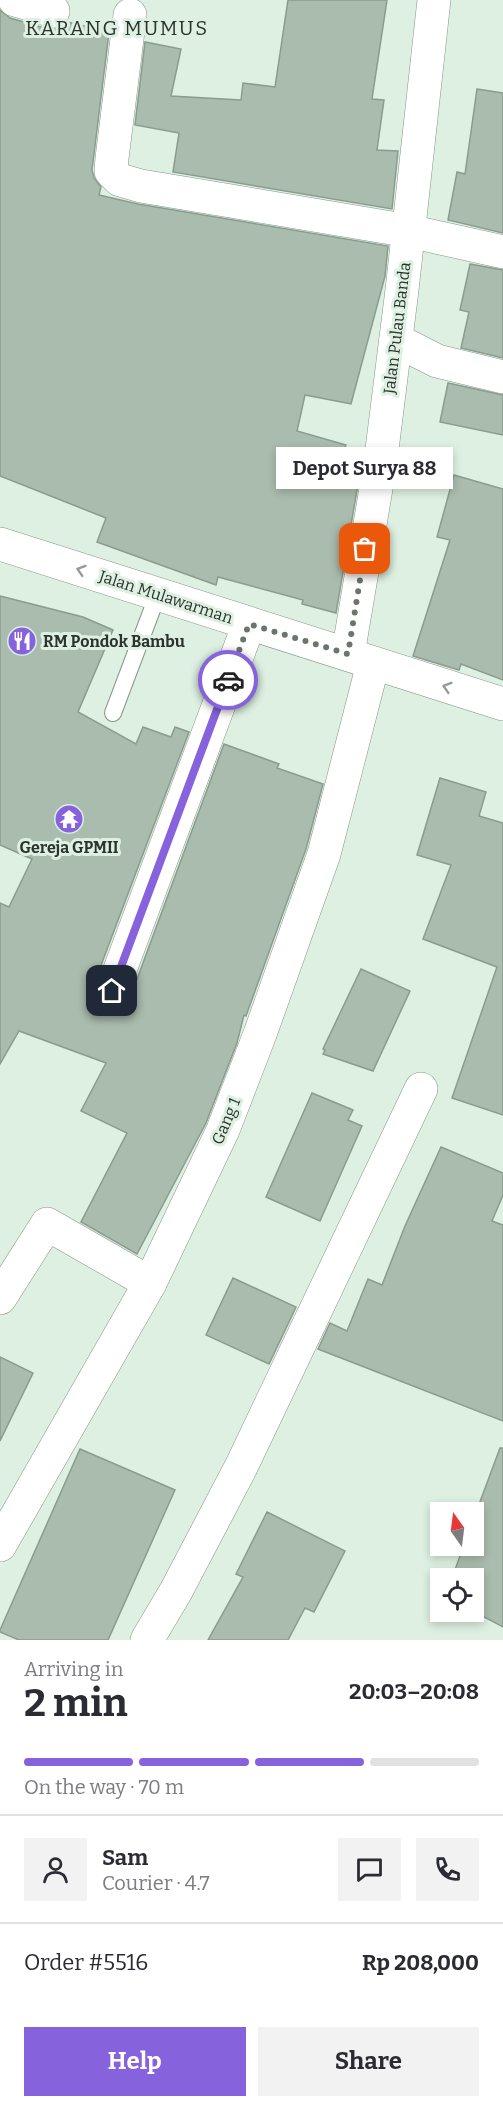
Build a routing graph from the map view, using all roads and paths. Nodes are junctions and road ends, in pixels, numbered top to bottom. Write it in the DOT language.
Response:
graph roads {
  1 [pos="15,0"];
  2 [pos="434,0"];
  3 [pos="53,11"];
  4 [pos="130,15"];
  5 [pos="409,231"];
  6 [pos="503,252"];
  7 [pos="396,340"];
  8 [pos="503,377"];
  9 [pos="0,544"];
  10 [pos="158,594"];
  11 [pos="249,624"];
  12 [pos="360,659"];
  13 [pos="503,704"];
  14 [pos="113,713"];
  15 [pos="112,991"];
  16 [pos="421,1089"];
  17 [pos="150,1283"];
  18 [pos="0,1298"];
  19 [pos="0,1545"];
  20 [pos="147,1640"];
  1 -- 3 [label="street"];
  2 -- 5 [label="street, Jalan Pulau Banda"];
  4 -- 5 [label="street"];
  5 -- 6 [label="street"];
  5 -- 7 [label="street, Jalan Pulau Banda"];
  7 -- 8 [label="street"];
  7 -- 12 [label="street, Jalan Pulau Banda"];
  10 -- 9 [label="street, Jalan Mulawarman, one-way"];
  10 -- 11 [label="street, Jalan Mulawarman"];
  10 -- 14 [label="lane"];
  11 -- 12 [label="street, Jalan Mulawarman"];
  11 -- 15 [label="street"];
  13 -- 12 [label="street, Jalan Mulawarman, one-way"];
  12 -- 17 [label="street, Gang 1"];
  16 -- 20 [label="street"];
  17 -- 18 [label="street"];
  17 -- 19 [label="street, Gang 1"];
}
